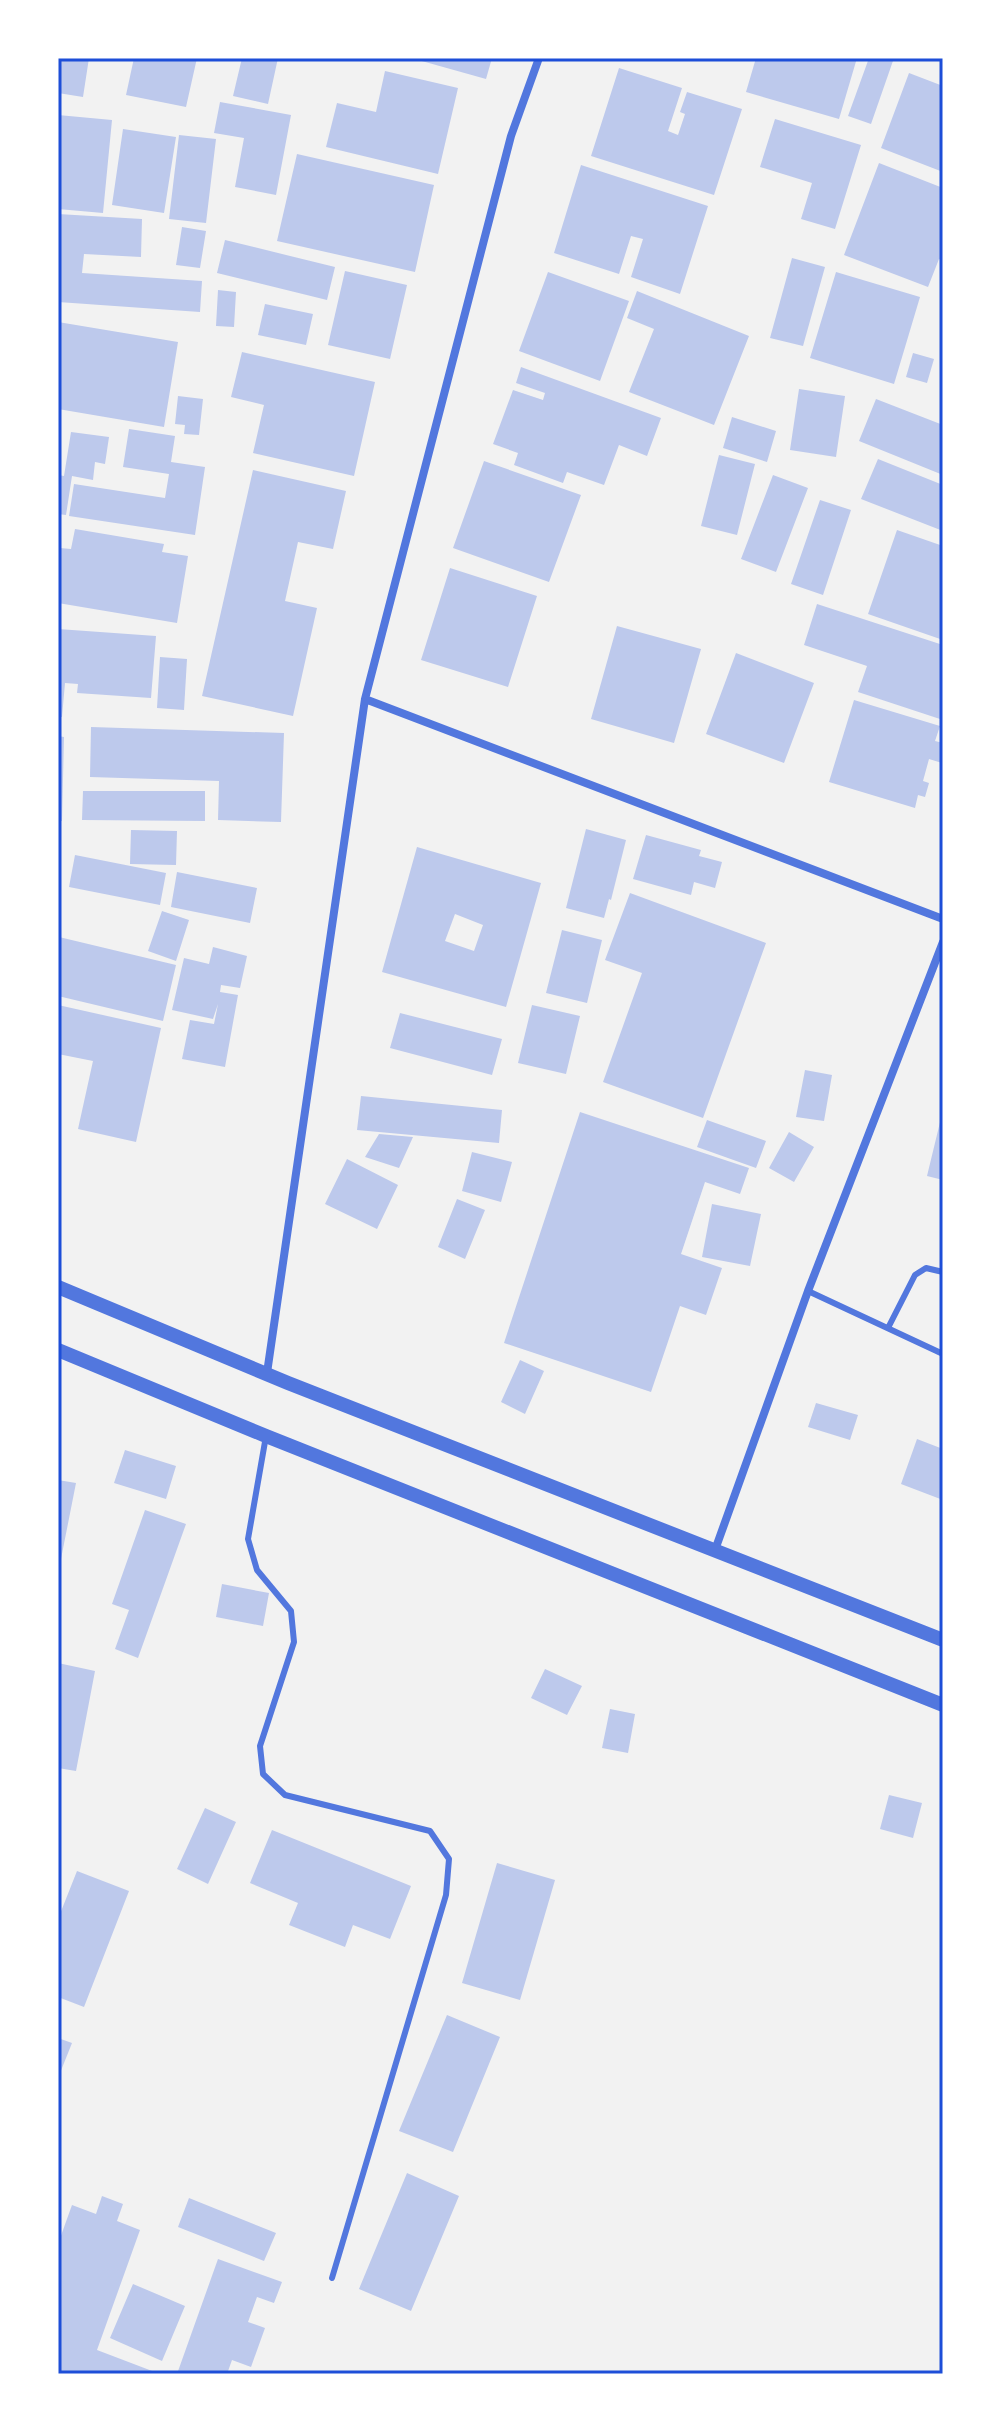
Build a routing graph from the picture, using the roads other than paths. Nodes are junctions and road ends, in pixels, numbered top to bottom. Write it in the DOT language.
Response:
graph roads {
  1 [pos="539,58"];
  2 [pos="365,699"];
  3 [pos="943,919"];
  4 [pos="943,942"];
  5 [pos="943,1272"];
  6 [pos="58,1287"];
  7 [pos="808,1291"];
  8 [pos="888,1328"];
  9 [pos="58,1350"];
  10 [pos="943,1354"];
  11 [pos="267,1373"];
  12 [pos="266,1436"];
  13 [pos="715,1550"];
  14 [pos="943,1640"];
  15 [pos="943,1705"];
  16 [pos="332,2278"];
  1 -- 2 [label="street"];
  2 -- 3 [label="street"];
  2 -- 11 [label="street"];
  4 -- 7 [label="street"];
  5 -- 8 [label="lane"];
  6 -- 11 [label="street"];
  7 -- 8 [label="lane"];
  7 -- 13 [label="street"];
  8 -- 10 [label="lane"];
  9 -- 12 [label="street"];
  11 -- 13 [label="street"];
  12 -- 15 [label="street"];
  12 -- 16 [label="lane"];
  13 -- 14 [label="street"];
}
